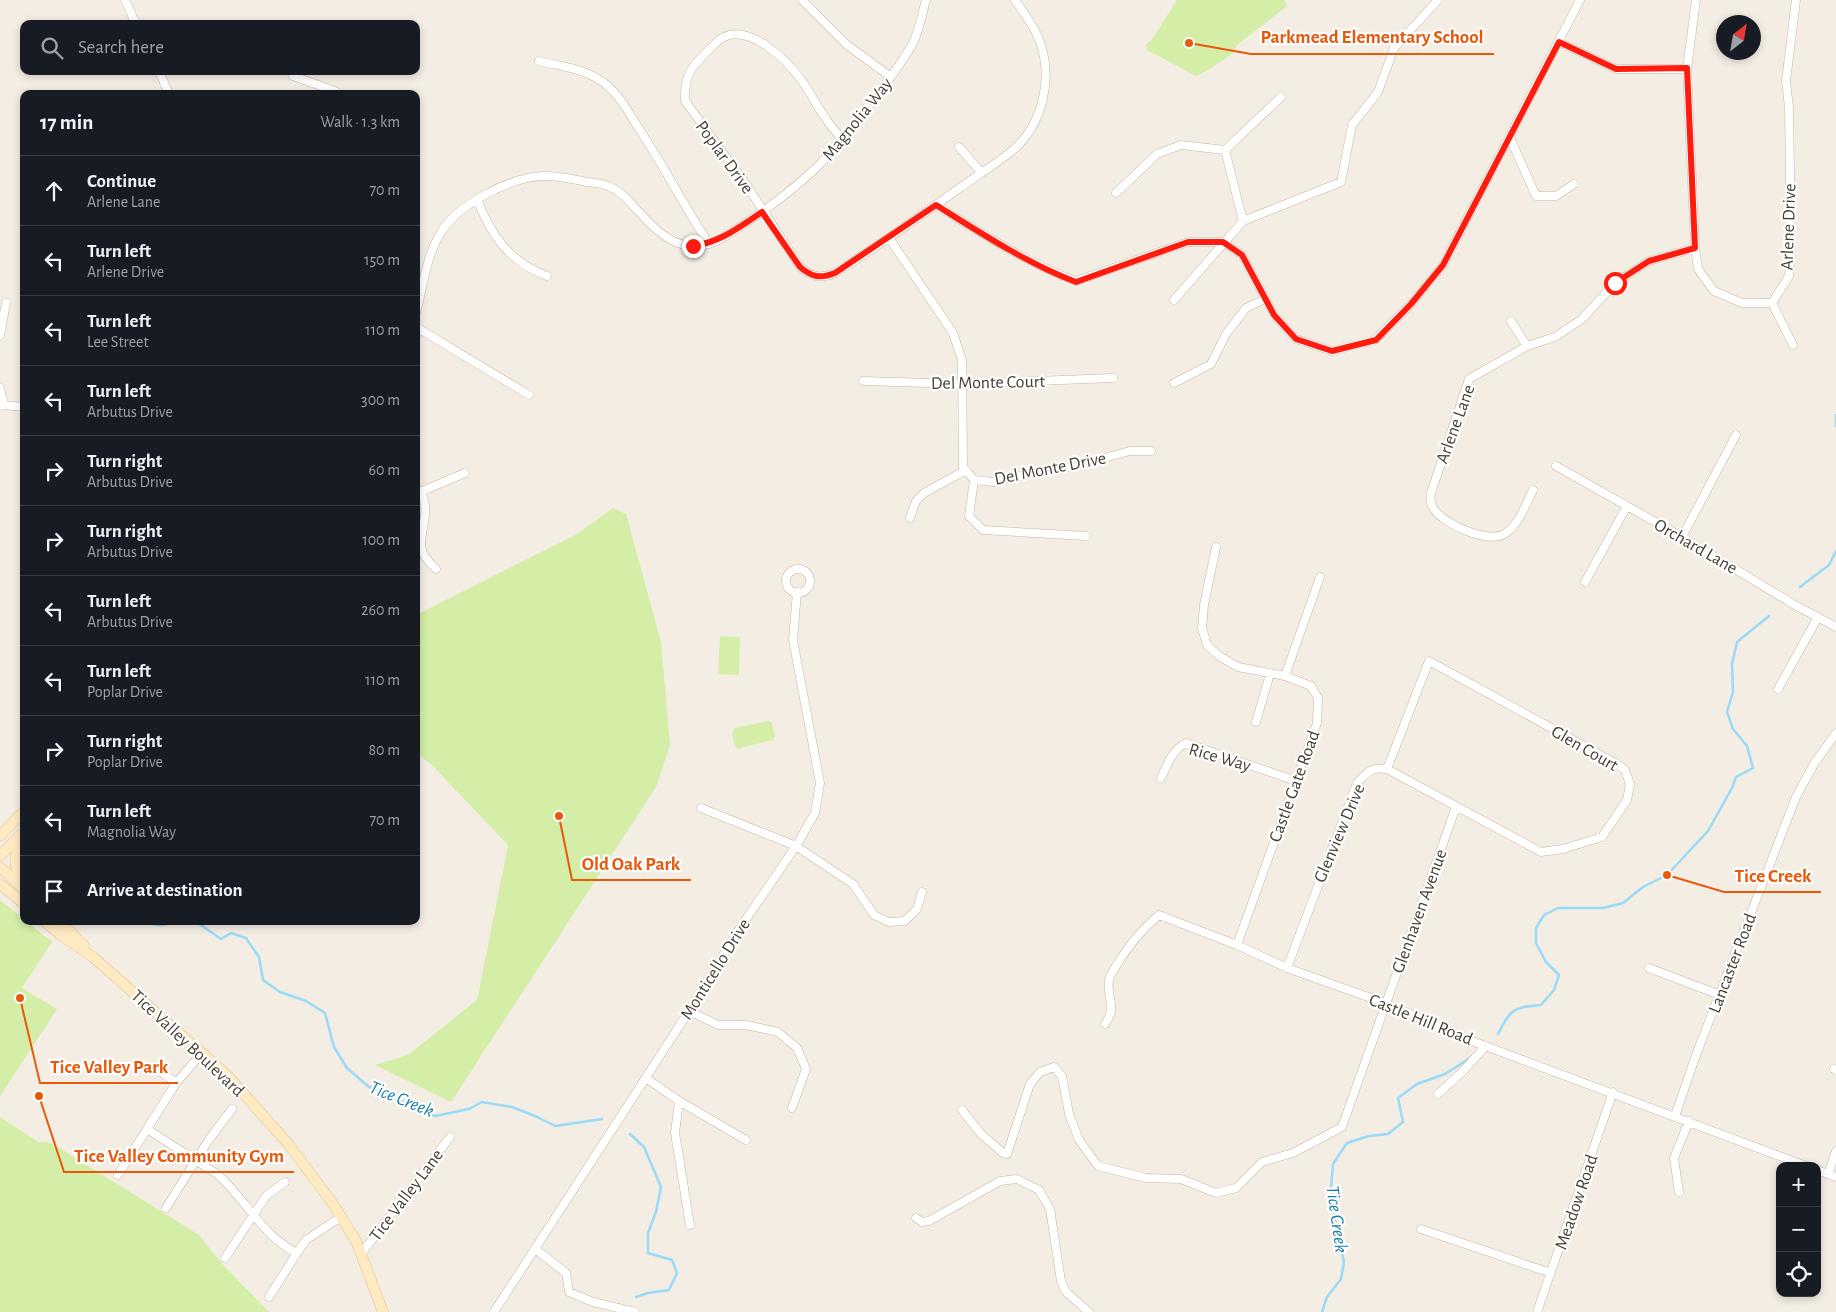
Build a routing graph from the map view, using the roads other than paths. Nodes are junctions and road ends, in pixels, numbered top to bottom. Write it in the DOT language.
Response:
graph roads {
  1 [pos="125,0"];
  2 [pos="802,0"];
  3 [pos="926,0"];
  4 [pos="1015,0"];
  5 [pos="1438,0"];
  6 [pos="1580,0"];
  7 [pos="1696,0"];
  8 [pos="1796,0"];
  9 [pos="134,20"];
  10 [pos="1559,42"];
  11 [pos="540,61"];
  12 [pos="1687,68"];
  13 [pos="161,75"];
  14 [pos="293,76"];
  15 [pos="891,77"];
  16 [pos="167,90"];
  17 [pos="331,90"];
  18 [pos="1282,97"];
  19 [pos="1510,138"];
  20 [pos="843,140"];
  21 [pos="959,147"];
  22 [pos="1225,150"];
  23 [pos="981,172"];
  24 [pos="1574,184"];
  25 [pos="1116,193"];
  26 [pos="477,200"];
  27 [pos="936,205"];
  28 [pos="762,212"];
  29 [pos="1243,221"];
  30 [pos="889,238"];
  31 [pos="1223,242"];
  32 [pos="709,244"];
  33 [pos="1695,248"];
  34 [pos="547,276"];
  35 [pos="420,296"];
  36 [pos="1265,299"];
  37 [pos="1174,300"];
  38 [pos="6,303"];
  39 [pos="1772,303"];
  40 [pos="1511,321"];
  41 [pos="420,329"];
  42 [pos="0,335"];
  43 [pos="1793,345"];
  44 [pos="1527,346"];
  45 [pos="1113,378"];
  46 [pos="863,381"];
  47 [pos="1174,383"];
  48 [pos="962,384"];
  49 [pos="0,388"];
  50 [pos="529,395"];
  51 [pos="1,404"];
  52 [pos="20,406"];
  53 [pos="1736,435"];
  54 [pos="1151,451"];
  55 [pos="1556,466"];
  56 [pos="966,470"];
  57 [pos="465,473"];
  58 [pos="974,480"];
  59 [pos="420,489"];
  60 [pos="1533,490"];
  61 [pos="420,495"];
  62 [pos="1627,506"];
  63 [pos="910,518"];
  64 [pos="420,536"];
  65 [pos="1086,536"];
  66 [pos="1682,537"];
  67 [pos="420,542"];
  68 [pos="1216,547"];
  69 [pos="436,569"];
  70 [pos="1320,577"];
  71 [pos="1585,582"];
  72 [pos="797,592"];
  73 [pos="1818,617"];
  74 [pos="1836,628"];
  75 [pos="1270,674"];
  76 [pos="1285,676"];
  77 [pos="1778,689"];
  78 [pos="1256,722"];
  79 [pos="1836,734"];
  80 [pos="1387,769"];
  81 [pos="1161,778"];
  82 [pos="1296,781"];
  83 [pos="1456,807"];
  84 [pos="701,808"];
  85 [pos="20,815"];
  86 [pos="12,822"];
  87 [pos="0,829"];
  88 [pos="0,836"];
  89 [pos="20,837"];
  90 [pos="20,842"];
  91 [pos="796,846"];
  92 [pos="0,856"];
  93 [pos="0,867"];
  94 [pos="20,878"];
  95 [pos="0,884"];
  96 [pos="20,885"];
  97 [pos="922,892"];
  98 [pos="0,894"];
  99 [pos="20,901"];
  100 [pos="20,902"];
  101 [pos="49,925"];
  102 [pos="64,925"];
  103 [pos="1237,945"];
  104 [pos="93,957"];
  105 [pos="1288,968"];
  106 [pos="1649,968"];
  107 [pos="1720,995"];
  108 [pos="1385,1003"];
  109 [pos="689,1011"];
  110 [pos="1105,1024"];
  111 [pos="1486,1046"];
  112 [pos="202,1054"];
  113 [pos="154,1066"];
  114 [pos="646,1078"];
  115 [pos="176,1083"];
  116 [pos="1613,1092"];
  117 [pos="1438,1094"];
  118 [pos="679,1101"];
  119 [pos="792,1108"];
  120 [pos="232,1109"];
  121 [pos="962,1110"];
  122 [pos="1675,1116"];
  123 [pos="1689,1121"];
  124 [pos="147,1129"];
  125 [pos="450,1137"];
  126 [pos="746,1140"];
  127 [pos="1836,1151"];
  128 [pos="196,1160"];
  129 [pos="1795,1162"];
  130 [pos="118,1175"];
  131 [pos="1832,1176"];
  132 [pos="285,1182"];
  133 [pos="1679,1192"];
  134 [pos="166,1208"];
  135 [pos="253,1214"];
  136 [pos="341,1217"];
  137 [pos="916,1218"];
  138 [pos="690,1225"];
  139 [pos="1421,1229"];
  140 [pos="535,1249"];
  141 [pos="297,1252"];
  142 [pos="361,1254"];
  143 [pos="225,1258"];
  144 [pos="1551,1273"];
  145 [pos="269,1297"];
  146 [pos="383,1312"];
  147 [pos="494,1312"];
  148 [pos="635,1312"];
  149 [pos="1089,1312"];
  150 [pos="1537,1312"];
  1 -- 9 [label="street"];
  2 -- 15 [label="street"];
  3 -- 15 [label="street, Magnolia Way"];
  4 -- 23 [label="street, Poplar Drive"];
  5 -- 29 [label="street"];
  6 -- 10 [label="street"];
  7 -- 12 [label="street"];
  8 -- 39 [label="street, Arlene Drive"];
  10 -- 12 [label="street"];
  10 -- 19 [label="street"];
  11 -- 32 [label="street"];
  12 -- 33 [label="street"];
  13 -- 16 [label="street"];
  14 -- 17 [label="street"];
  15 -- 20 [label="street, Magnolia Way"];
  18 -- 22 [label="street"];
  19 -- 24 [label="street"];
  19 -- 36 [label="street"];
  20 -- 28 [label="street, Magnolia Way"];
  20 -- 28 [label="street, Poplar Drive"];
  21 -- 23 [label="street"];
  22 -- 25 [label="street"];
  22 -- 29 [label="street"];
  23 -- 27 [label="street, Poplar Drive"];
  26 -- 32 [label="street, Magnolia Way"];
  26 -- 34 [label="street"];
  26 -- 35 [label="street, Magnolia Way"];
  27 -- 30 [label="street, Poplar Drive"];
  27 -- 31 [label="street"];
  28 -- 30 [label="street, Poplar Drive"];
  28 -- 32 [label="street, Magnolia Way"];
  29 -- 31 [label="street"];
  30 -- 48 [label="street, Del Monte Drive"];
  31 -- 36 [label="street"];
  31 -- 37 [label="street"];
  33 -- 39 [label="street"];
  33 -- 44 [label="street, Arlene Lane"];
  36 -- 47 [label="street"];
  38 -- 42 [label="street"];
  39 -- 43 [label="street"];
  40 -- 44 [label="street"];
  41 -- 50 [label="street"];
  44 -- 60 [label="street, Arlene Lane"];
  45 -- 48 [label="street, Del Monte Court"];
  46 -- 48 [label="street, Del Monte Court"];
  48 -- 56 [label="street, Del Monte Drive"];
  49 -- 51 [label="street"];
  51 -- 52 [label="street"];
  53 -- 66 [label="street"];
  54 -- 58 [label="street, Del Monte Drive"];
  55 -- 62 [label="street, Orchard Lane"];
  56 -- 58 [label="street, Del Monte Drive"];
  56 -- 63 [label="street"];
  57 -- 59 [label="street"];
  58 -- 65 [label="street"];
  61 -- 64 [label="street"];
  62 -- 66 [label="street, Orchard Lane"];
  62 -- 71 [label="street"];
  66 -- 73 [label="street, Orchard Lane"];
  67 -- 69 [label="street"];
  68 -- 75 [label="street, Castle Gate Road"];
  70 -- 76 [label="street"];
  72 -- 91 [label="street, Monticello Drive"];
  73 -- 74 [label="street, Orchard Lane"];
  73 -- 77 [label="street"];
  75 -- 76 [label="street, Castle Gate Road"];
  75 -- 78 [label="street"];
  76 -- 82 [label="street, Castle Gate Road"];
  79 -- 107 [label="street, Lancaster Road"];
  80 -- 83 [label="street, Glen Court"];
  80 -- 83 [label="street, Glen Court"];
  80 -- 105 [label="street, Glenview Drive"];
  81 -- 82 [label="street, Rice Way"];
  82 -- 103 [label="street, Castle Gate Road"];
  83 -- 108 [label="street, Glenhaven Avenue"];
  84 -- 91 [label="street"];
  85 -- 86 [label="street"];
  86 -- 87 [label="street"];
  86 -- 88 [label="street"];
  89 -- 92 [label="street"];
  90 -- 94 [label="street"];
  91 -- 97 [label="street"];
  91 -- 109 [label="street, Monticello Drive"];
  93 -- 96 [label="street"];
  95 -- 99 [label="street"];
  98 -- 100 [label="street"];
  101 -- 104 [label="street, Tice Valley Boulevard"];
  102 -- 104 [label="street, Tice Valley Boulevard"];
  103 -- 105 [label="street, Castle Hill Road"];
  103 -- 110 [label="street, Castle Hill Road"];
  104 -- 112 [label="street, Tice Valley Boulevard"];
  105 -- 108 [label="street, Castle Hill Road"];
  106 -- 107 [label="street"];
  107 -- 122 [label="street, Lancaster Road"];
  108 -- 111 [label="street, Castle Hill Road"];
  108 -- 121 [label="street, Glenhaven Avenue"];
  109 -- 114 [label="street, Monticello Drive"];
  109 -- 119 [label="street"];
  111 -- 116 [label="street, Castle Hill Road"];
  111 -- 117 [label="street"];
  112 -- 115 [label="street"];
  112 -- 136 [label="street, Tice Valley Boulevard"];
  113 -- 115 [label="street"];
  114 -- 118 [label="street"];
  114 -- 140 [label="street, Monticello Drive"];
  115 -- 124 [label="street"];
  116 -- 122 [label="street, Castle Hill Road"];
  116 -- 144 [label="street, Meadow Road"];
  118 -- 126 [label="street"];
  118 -- 138 [label="street"];
  120 -- 128 [label="street"];
  122 -- 123 [label="street, Castle Hill Road"];
  123 -- 129 [label="street, Castle Hill Road"];
  123 -- 133 [label="street"];
  124 -- 128 [label="street"];
  124 -- 130 [label="street"];
  125 -- 142 [label="street, Tice Valley Lane"];
  127 -- 131 [label="street"];
  128 -- 134 [label="street"];
  128 -- 135 [label="street"];
  132 -- 135 [label="street"];
  135 -- 141 [label="street"];
  135 -- 143 [label="street"];
  136 -- 141 [label="street"];
  136 -- 142 [label="street, Tice Valley Boulevard"];
  137 -- 149 [label="street"];
  139 -- 144 [label="street"];
  140 -- 147 [label="street, Monticello Drive"];
  140 -- 148 [label="street"];
  141 -- 145 [label="street"];
  142 -- 146 [label="street, Tice Valley Boulevard"];
  144 -- 150 [label="street, Meadow Road"];
}
